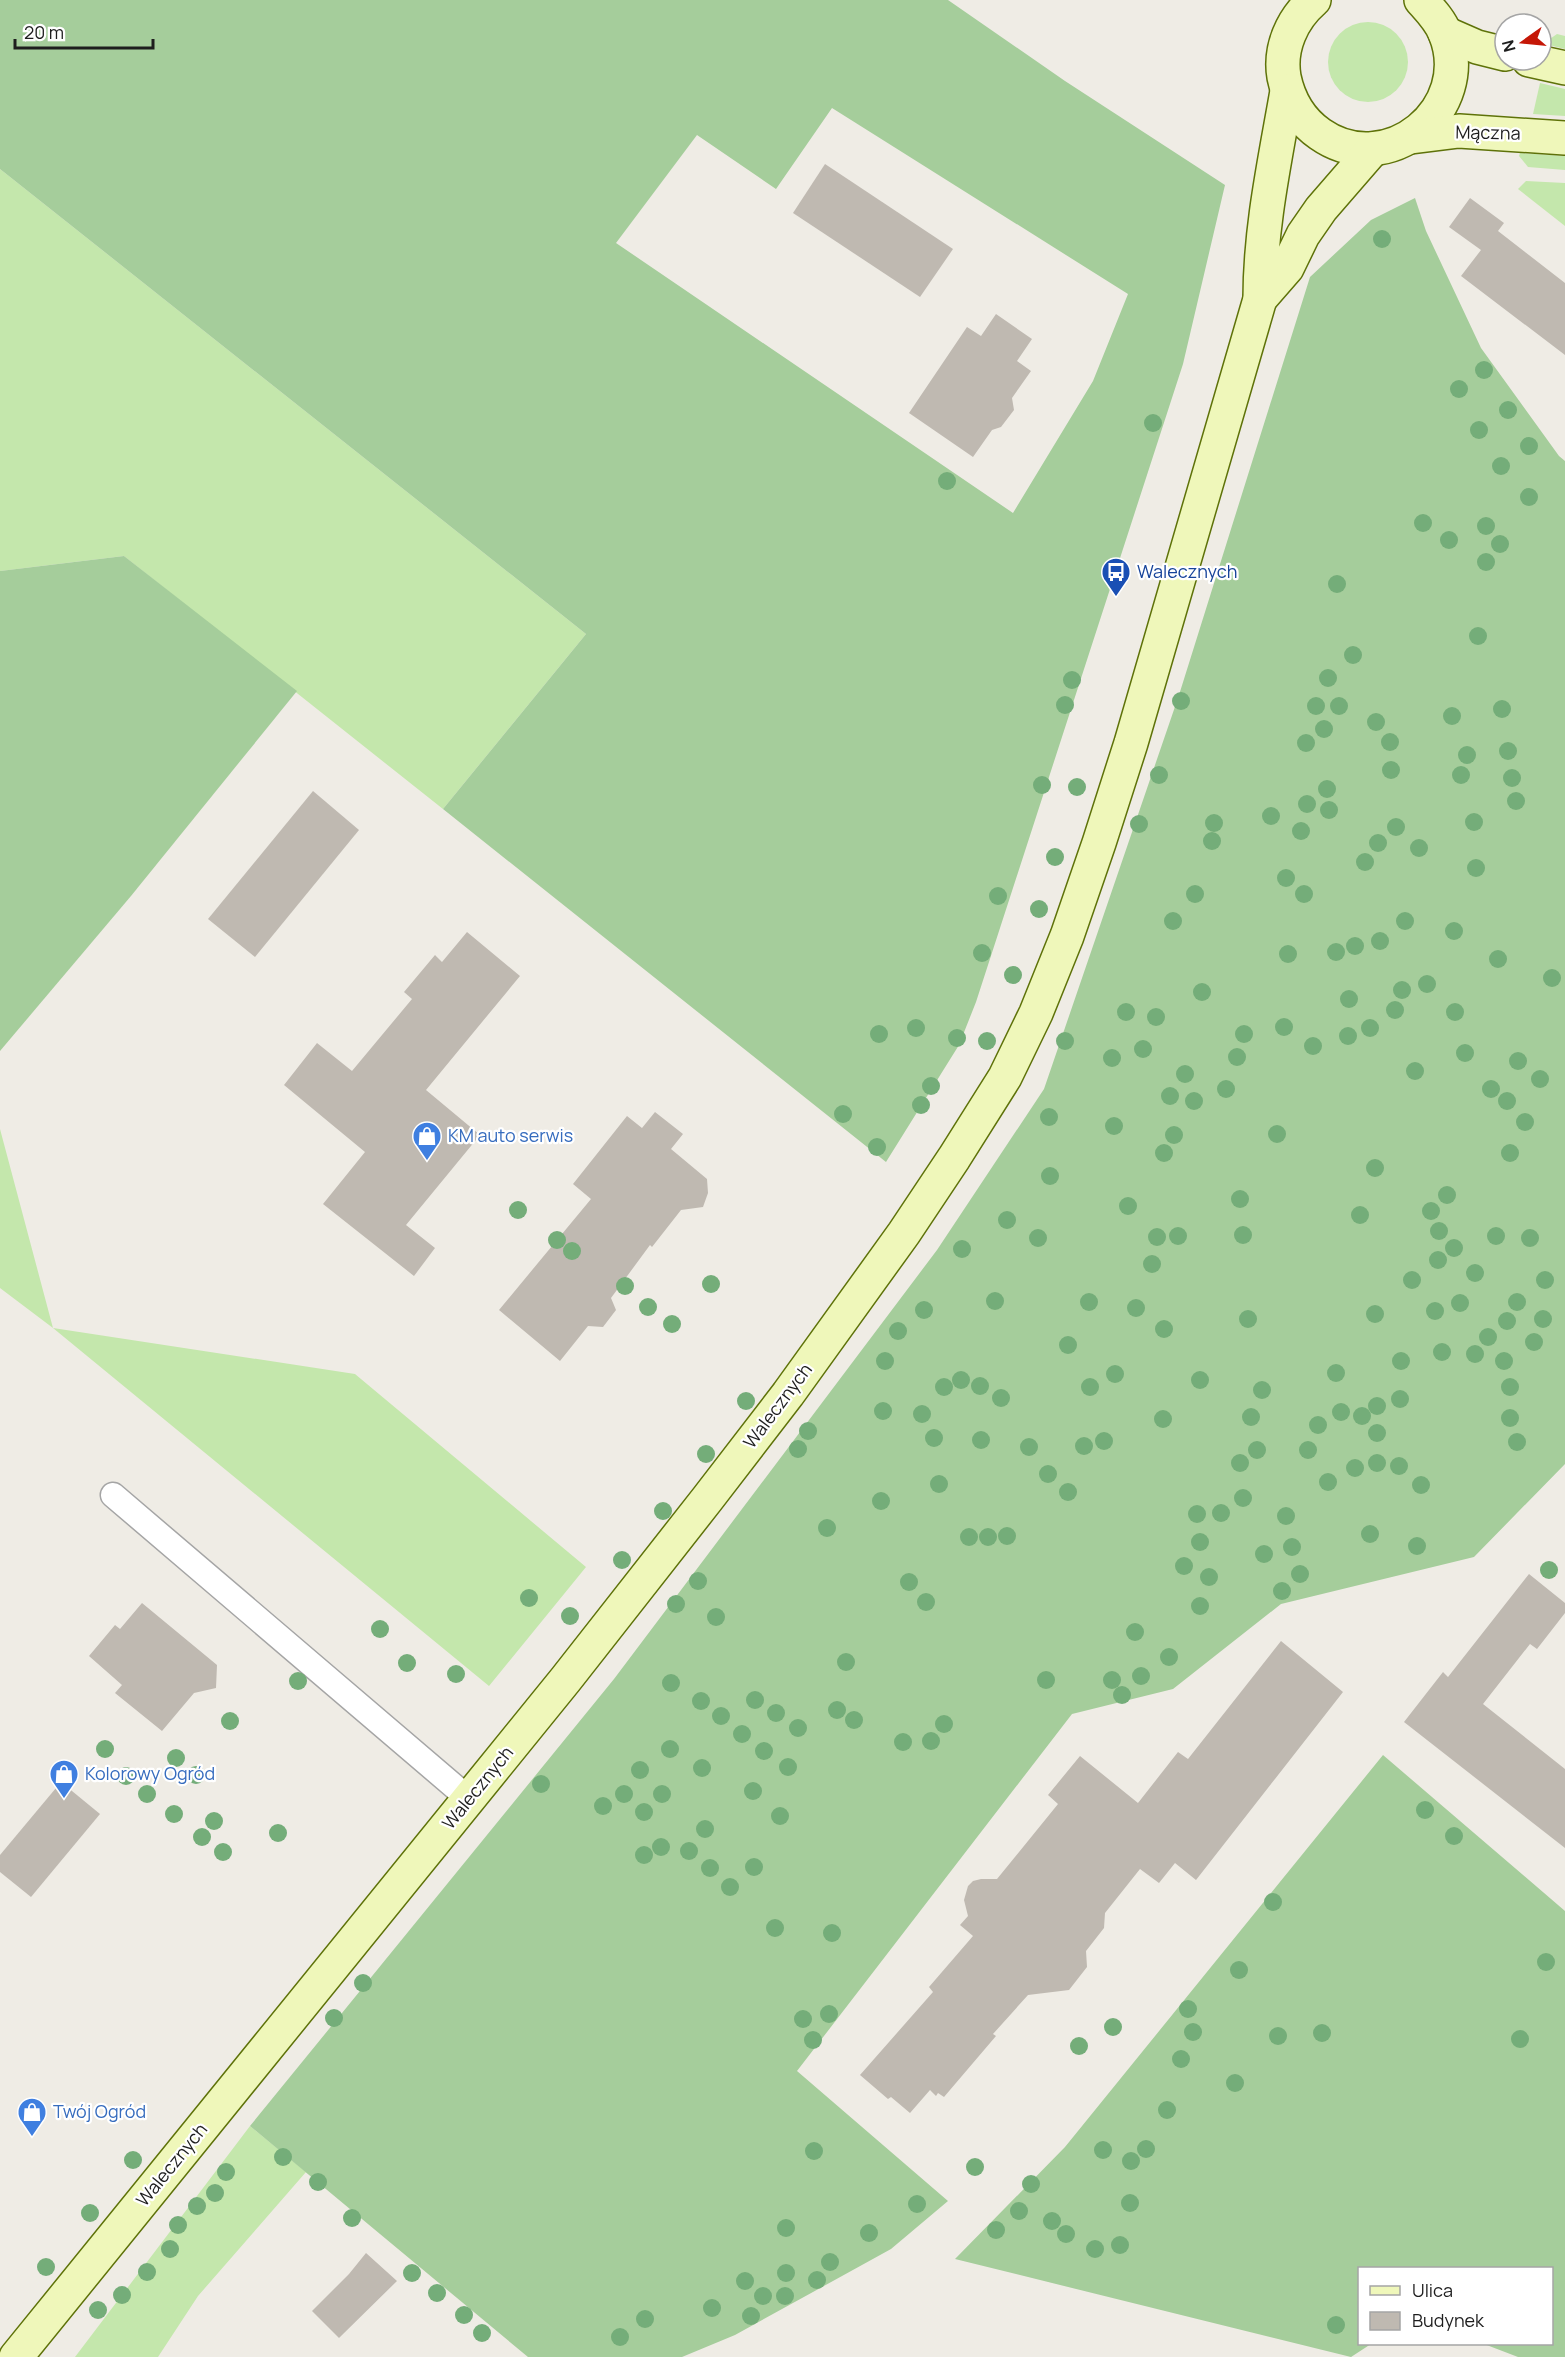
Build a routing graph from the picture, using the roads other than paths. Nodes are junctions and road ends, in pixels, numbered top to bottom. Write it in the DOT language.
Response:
graph roads {
  1 [pos="1421,0"];
  2 [pos="1299,8"];
  3 [pos="1445,33"];
  4 [pos="1493,51"];
  5 [pos="1287,91"];
  6 [pos="1411,137"];
  7 [pos="1565,138"];
  8 [pos="1372,149"];
  9 [pos="1260,299"];
  10 [pos="112,1495"];
  11 [pos="469,1799"];
  12 [pos="16,2357"];
  1 -- 3 [label="street"];
  2 -- 5 [label="street"];
  3 -- 4 [label="street"];
  3 -- 6 [label="street"];
  5 -- 8 [label="street"];
  5 -- 9 [label="street, Walecznych"];
  6 -- 7 [label="street, Mączna"];
  6 -- 8 [label="street"];
  8 -- 9 [label="street, Walecznych"];
  9 -- 11 [label="street, Walecznych"];
  10 -- 11 [label="lane"];
  11 -- 12 [label="street, Walecznych"];
}
